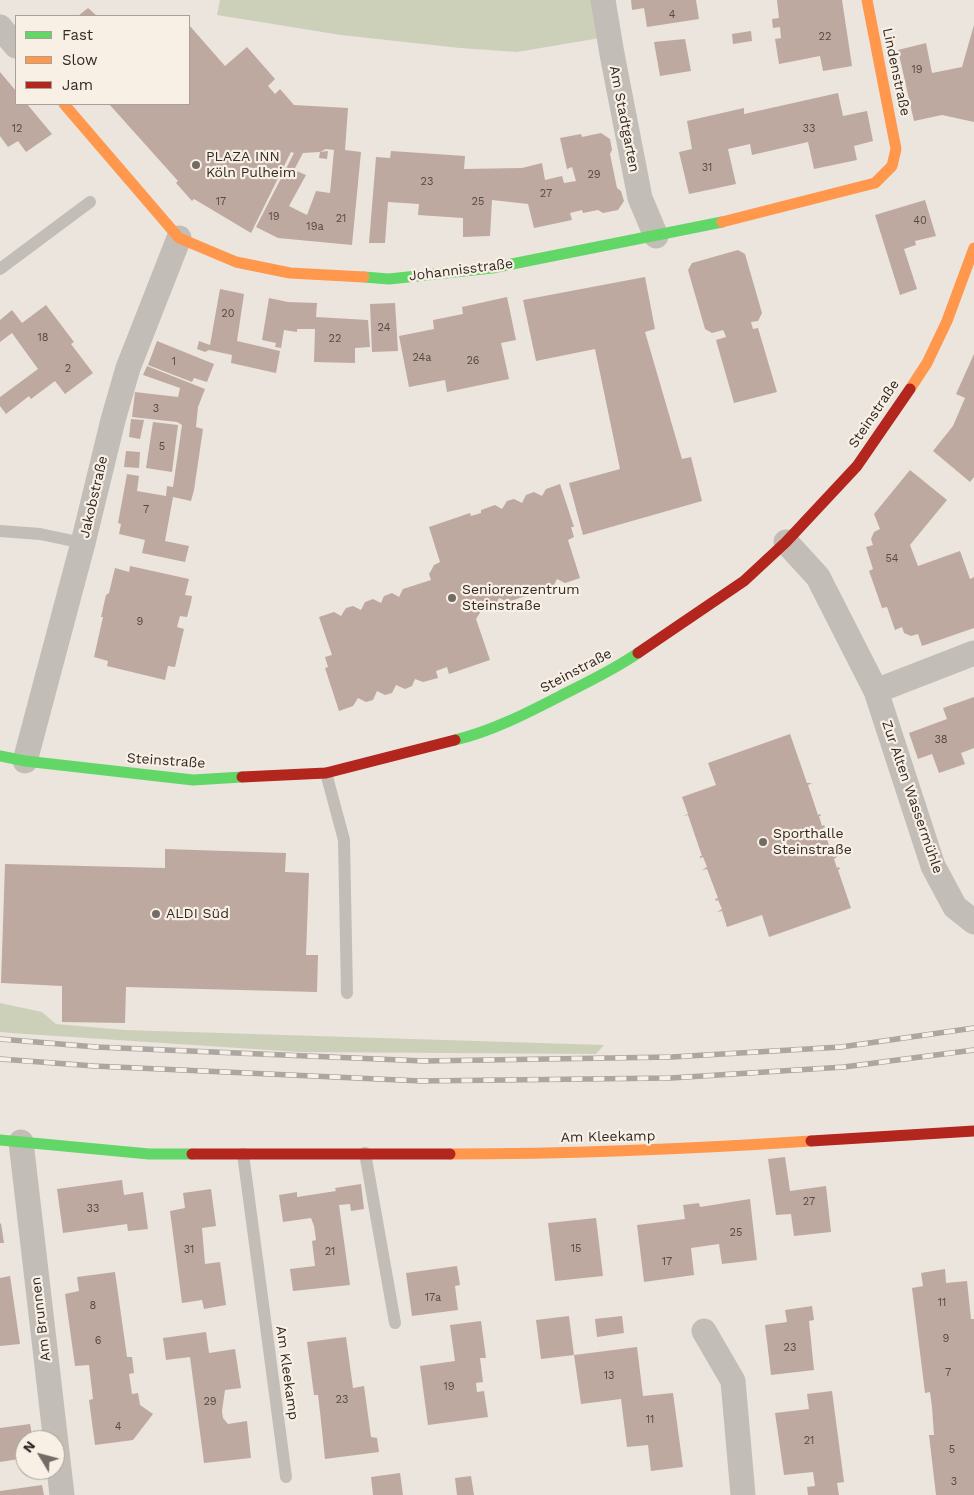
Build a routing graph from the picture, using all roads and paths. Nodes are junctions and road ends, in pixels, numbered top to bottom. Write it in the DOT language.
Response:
graph roads {
  1 [pos="604,0"];
  2 [pos="867,0"];
  3 [pos="0,27"];
  4 [pos="15,45"];
  5 [pos="65,105"];
  6 [pos="896,149"];
  7 [pos="90,202"];
  8 [pos="656,236"];
  9 [pos="178,238"];
  10 [pos="974,248"];
  11 [pos="0,269"];
  12 [pos="0,531"];
  13 [pos="786,542"];
  14 [pos="83,543"];
  15 [pos="974,653"];
  16 [pos="876,691"];
  17 [pos="0,756"];
  18 [pos="25,761"];
  19 [pos="326,773"];
  20 [pos="974,922"];
  21 [pos="347,993"];
  22 [pos="974,1131"];
  23 [pos="10,1141"];
  24 [pos="365,1153"];
  25 [pos="243,1154"];
  26 [pos="395,1323"];
  27 [pos="704,1331"];
  28 [pos="286,1477"];
  29 [pos="62,1495"];
  30 [pos="743,1495"];
  1 -- 8 [label="street, Am Stadtgarten"];
  2 -- 6 [label="street, Lindenstraße"];
  3 -- 4 [label="street"];
  5 -- 9 [label="street, Johannisstraße"];
  6 -- 8 [label="street, Johannisstraße"];
  7 -- 11 [label="lane"];
  8 -- 9 [label="street, Johannisstraße"];
  9 -- 14 [label="street, Jakobstraße"];
  10 -- 13 [label="street, Steinstraße"];
  12 -- 14 [label="lane"];
  13 -- 16 [label="street, Zur Alten Wassermühle"];
  13 -- 19 [label="street, Steinstraße"];
  14 -- 18 [label="street, Jakobstraße"];
  15 -- 16 [label="street"];
  16 -- 20 [label="street, Zur Alten Wassermühle"];
  17 -- 18 [label="street, Steinstraße"];
  18 -- 19 [label="street, Steinstraße"];
  19 -- 21 [label="lane"];
  22 -- 24 [label="street, Am Kleekamp"];
  23 -- 25 [label="street, Am Kleekamp"];
  23 -- 29 [label="street, Am Brunnen"];
  24 -- 25 [label="street, Am Kleekamp"];
  24 -- 26 [label="lane"];
  25 -- 28 [label="lane, Am Kleekamp"];
  27 -- 30 [label="street"];
}
